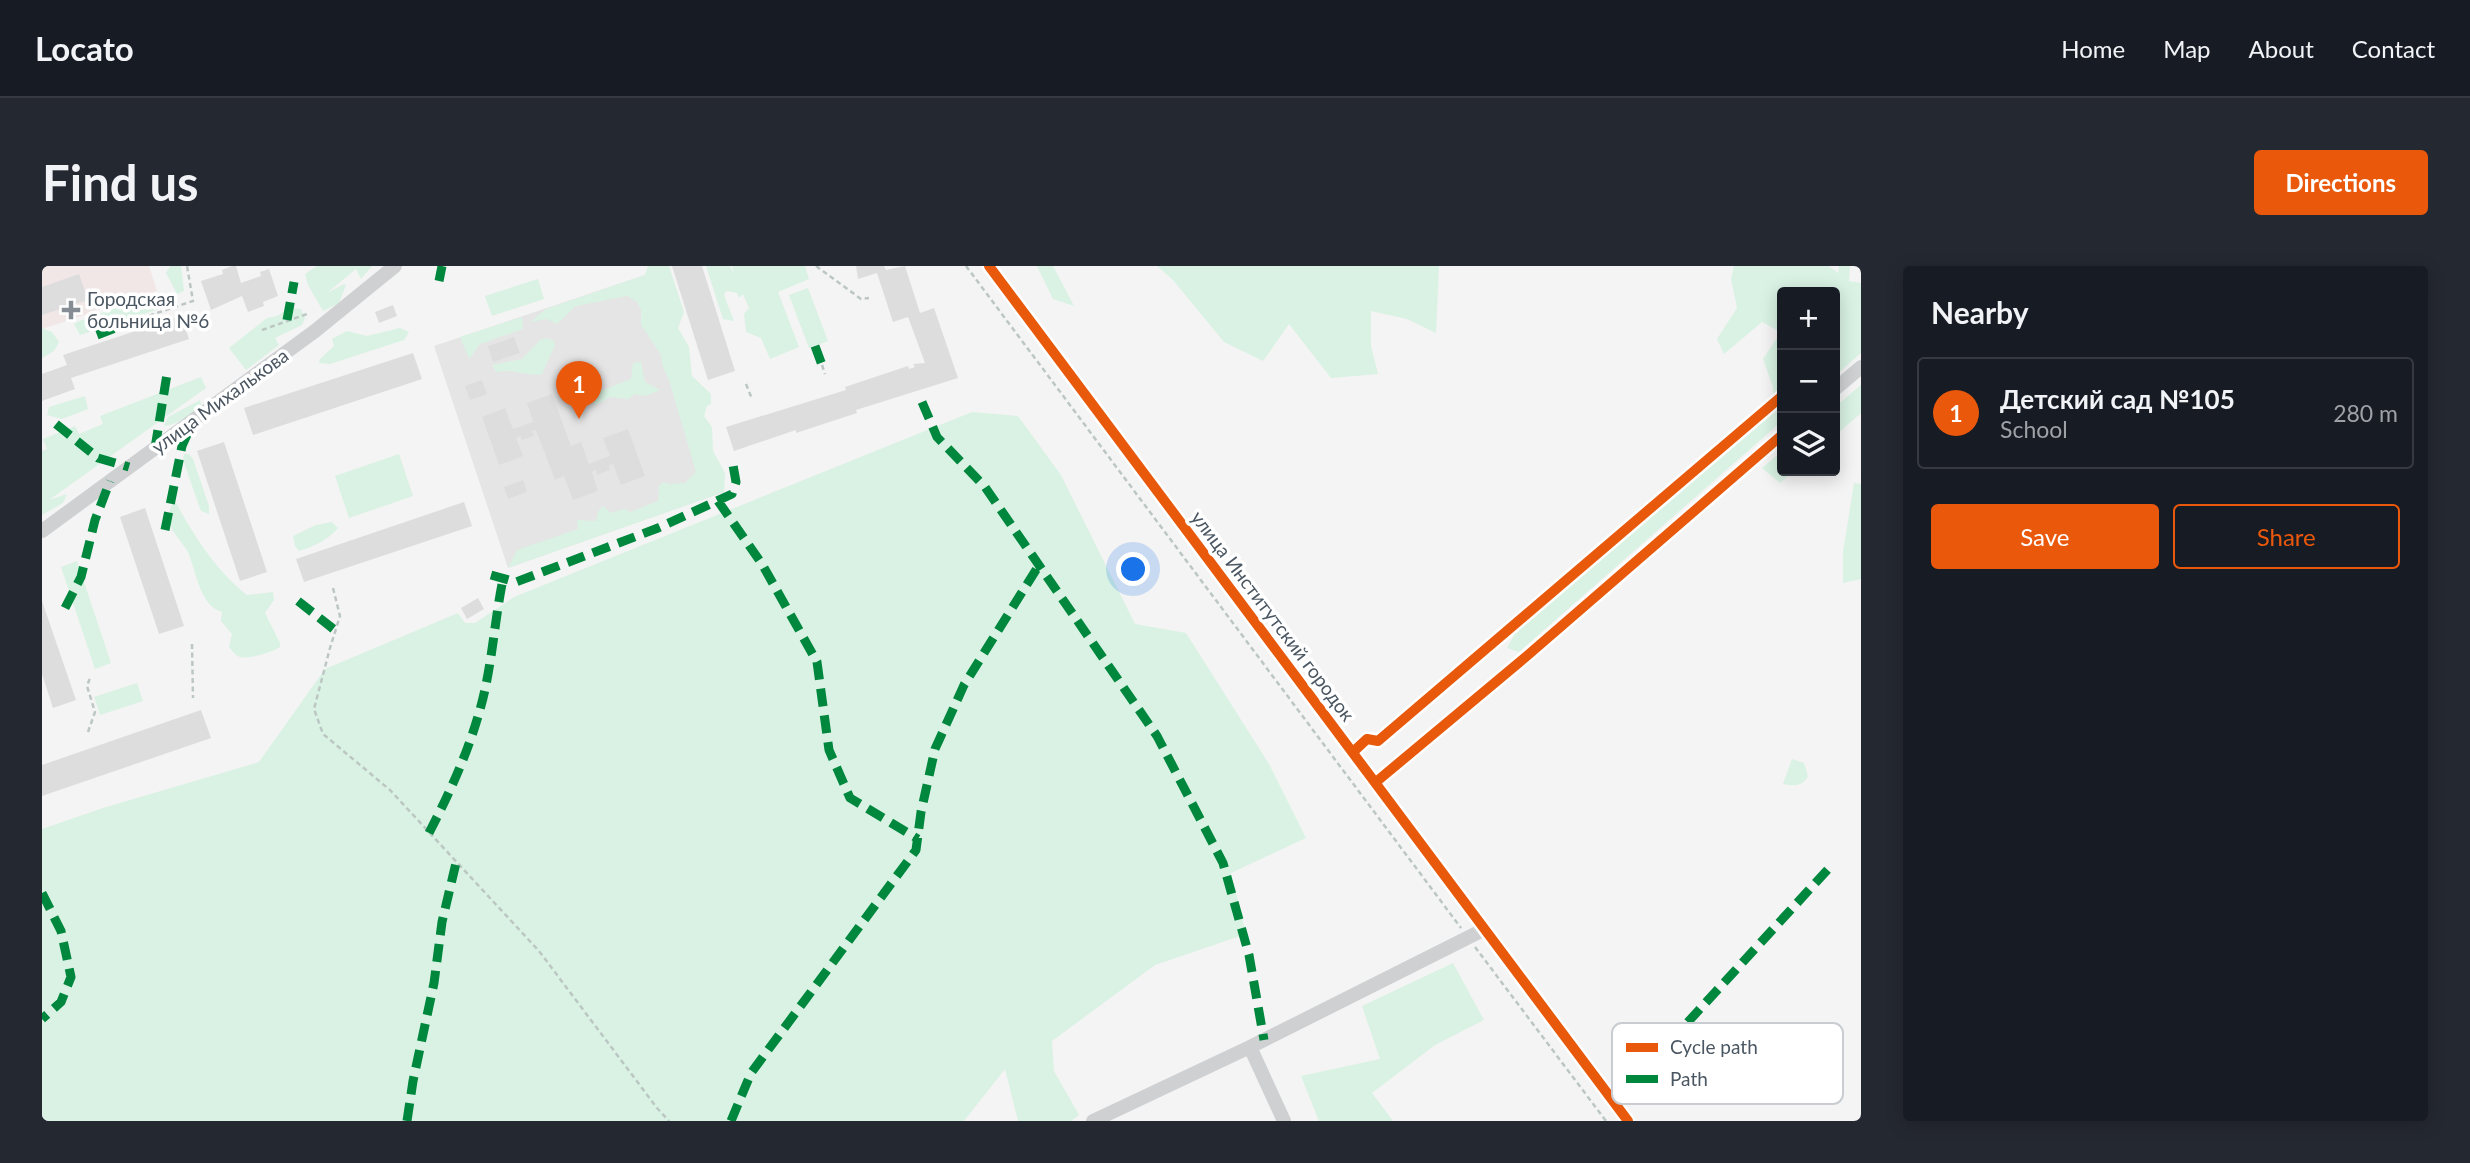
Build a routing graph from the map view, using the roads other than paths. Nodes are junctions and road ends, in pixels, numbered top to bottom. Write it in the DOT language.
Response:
graph roads {
  1 [pos="395,266"];
  2 [pos="989,266"];
  3 [pos="1861,367"];
  4 [pos="1840,385"];
  5 [pos="1777,439"];
  6 [pos="42,531"];
  7 [pos="1376,782"];
  8 [pos="1485,929"];
  9 [pos="1251,1047"];
  10 [pos="1612,1098"];
  11 [pos="1616,1104"];
  12 [pos="1093,1121"];
  13 [pos="1284,1121"];
  14 [pos="1629,1121"];
  1 -- 6 [label="street, улица Михалькова"];
  2 -- 7 [label="street, улица Институтский городок"];
  3 -- 4 [label="street"];
  5 -- 7 [label="street"];
  7 -- 8 [label="street, улица Институтский городок"];
  8 -- 9 [label="street"];
  8 -- 10 [label="street, улица Институтский городок"];
  9 -- 12 [label="street"];
  9 -- 13 [label="street"];
  11 -- 14 [label="street, улица Институтский городок"];
}
